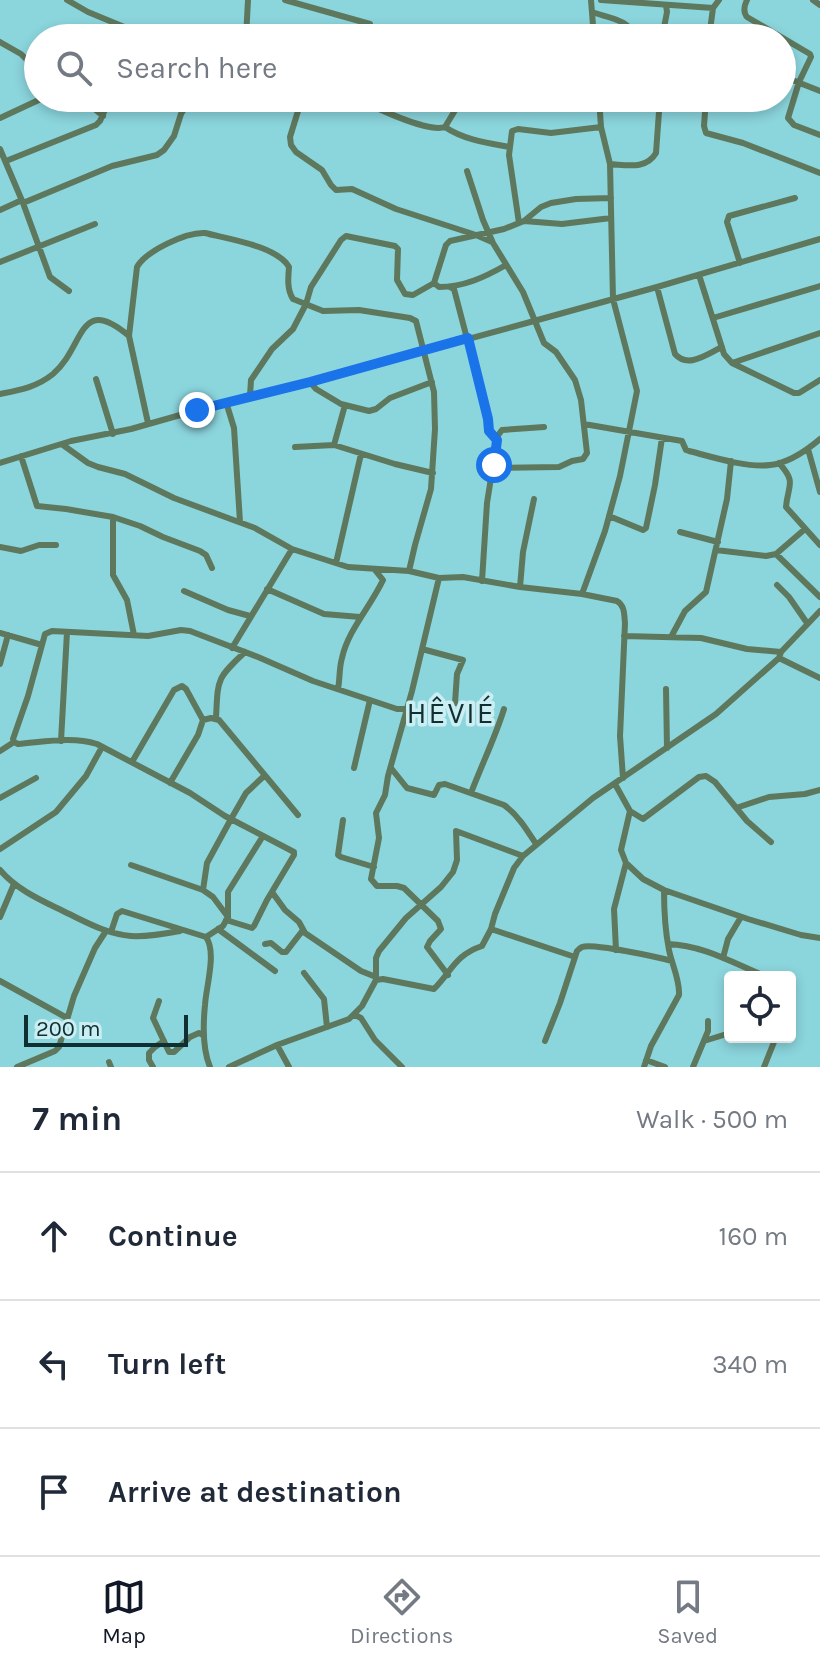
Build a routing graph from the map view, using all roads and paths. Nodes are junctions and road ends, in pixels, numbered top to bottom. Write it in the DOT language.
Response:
graph roads {
  1 [pos="67,0"];
  2 [pos="248,0"];
  3 [pos="285,0"];
  4 [pos="591,0"];
  5 [pos="601,0"];
  6 [pos="719,0"];
  7 [pos="747,0"];
  8 [pos="813,0"];
  9 [pos="666,5"];
  10 [pos="820,5"];
  11 [pos="713,8"];
  12 [pos="592,12"];
  13 [pos="116,24"];
  14 [pos="247,24"];
  15 [pos="370,24"];
  16 [pos="593,24"];
  17 [pos="628,24"];
  18 [pos="665,24"];
  19 [pos="711,24"];
  20 [pos="759,24"];
  21 [pos="0,42"];
  22 [pos="796,46"];
  23 [pos="24,57"];
  24 [pos="796,81"];
  25 [pos="799,82"];
  26 [pos="820,91"];
  27 [pos="796,92"];
  28 [pos="24,107"];
  29 [pos="98,112"];
  30 [pos="105,112"];
  31 [pos="182,112"];
  32 [pos="298,112"];
  33 [pos="386,112"];
  34 [pos="454,112"];
  35 [pos="600,112"];
  36 [pos="659,112"];
  37 [pos="705,112"];
  38 [pos="790,112"];
  39 [pos="103,116"];
  40 [pos="0,118"];
  41 [pos="445,127"];
  42 [pos="601,127"];
  43 [pos="820,135"];
  44 [pos="510,147"];
  45 [pos="0,149"];
  46 [pos="6,161"];
  47 [pos="610,164"];
  48 [pos="467,171"];
  49 [pos="820,173"];
  50 [pos="611,198"];
  51 [pos="795,198"];
  52 [pos="22,201"];
  53 [pos="0,210"];
  54 [pos="611,218"];
  55 [pos="521,222"];
  56 [pos="95,224"];
  57 [pos="489,232"];
  58 [pos="476,235"];
  59 [pos="820,239"];
  60 [pos="493,243"];
  61 [pos="37,246"];
  62 [pos="0,262"];
  63 [pos="740,263"];
  64 [pos="506,265"];
  65 [pos="699,275"];
  66 [pos="434,283"];
  67 [pos="820,286"];
  68 [pos="450,287"];
  69 [pos="657,287"];
  70 [pos="69,291"];
  71 [pos="613,299"];
  72 [pos="306,304"];
  73 [pos="713,318"];
  74 [pos="534,321"];
  75 [pos="820,331"];
  76 [pos="129,336"];
  77 [pos="468,338"];
  78 [pos="722,347"];
  79 [pos="424,350"];
  80 [pos="732,363"];
  81 [pos="96,379"];
  82 [pos="820,380"];
  83 [pos="310,382"];
  84 [pos="432,382"];
  85 [pos="0,394"];
  86 [pos="250,396"];
  87 [pos="226,402"];
  88 [pos="345,405"];
  89 [pos="148,423"];
  90 [pos="584,424"];
  91 [pos="544,427"];
  92 [pos="629,432"];
  93 [pos="113,434"];
  94 [pos="496,438"];
  95 [pos="662,438"];
  96 [pos="820,439"];
  97 [pos="63,445"];
  98 [pos="334,445"];
  99 [pos="295,447"];
  100 [pos="808,449"];
  101 [pos="361,454"];
  102 [pos="21,456"];
  103 [pos="731,461"];
  104 [pos="0,463"];
  105 [pos="779,463"];
  106 [pos="494,468"];
  107 [pos="433,473"];
  108 [pos="820,492"];
  109 [pos="534,499"];
  110 [pos="609,516"];
  111 [pos="113,517"];
  112 [pos="240,522"];
  113 [pos="805,529"];
  114 [pos="680,532"];
  115 [pos="718,542"];
  116 [pos="56,545"];
  117 [pos="820,545"];
  118 [pos="0,547"];
  119 [pos="292,549"];
  120 [pos="716,550"];
  121 [pos="776,554"];
  122 [pos="336,563"];
  123 [pos="212,568"];
  124 [pos="375,570"];
  125 [pos="409,571"];
  126 [pos="439,578"];
  127 [pos="482,581"];
  128 [pos="777,585"];
  129 [pos="520,587"];
  130 [pos="267,589"];
  131 [pos="184,591"];
  132 [pos="582,594"];
  133 [pos="820,597"];
  134 [pos="820,611"];
  135 [pos="250,616"];
  136 [pos="360,617"];
  137 [pos="807,623"];
  138 [pos="67,632"];
  139 [pos="0,633"];
  140 [pos="8,635"];
  141 [pos="134,635"];
  142 [pos="624,636"];
  143 [pos="671,637"];
  144 [pos="42,645"];
  145 [pos="232,648"];
  146 [pos="422,649"];
  147 [pos="245,652"];
  148 [pos="780,655"];
  149 [pos="0,664"];
  150 [pos="820,678"];
  151 [pos="338,689"];
  152 [pos="666,689"];
  153 [pos="370,700"];
  154 [pos="455,703"];
  155 [pos="406,709"];
  156 [pos="504,709"];
  157 [pos="216,718"];
  158 [pos="203,720"];
  159 [pos="61,741"];
  160 [pos="14,742"];
  161 [pos="102,747"];
  162 [pos="667,748"];
  163 [pos="0,751"];
  164 [pos="132,762"];
  165 [pos="354,768"];
  166 [pos="391,768"];
  167 [pos="264,776"];
  168 [pos="36,778"];
  169 [pos="623,778"];
  170 [pos="170,783"];
  171 [pos="615,784"];
  172 [pos="820,790"];
  173 [pos="471,793"];
  174 [pos="0,798"];
  175 [pos="736,808"];
  176 [pos="630,811"];
  177 [pos="298,815"];
  178 [pos="231,819"];
  179 [pos="343,820"];
  180 [pos="263,836"];
  181 [pos="771,842"];
  182 [pos="536,844"];
  183 [pos="0,849"];
  184 [pos="523,856"];
  185 [pos="626,863"];
  186 [pos="131,865"];
  187 [pos="374,867"];
  188 [pos="0,870"];
  189 [pos="14,884"];
  190 [pos="203,890"];
  191 [pos="664,890"];
  192 [pos="272,892"];
  193 [pos="419,905"];
  194 [pos="0,917"];
  195 [pos="741,917"];
  196 [pos="227,918"];
  197 [pos="218,929"];
  198 [pos="491,929"];
  199 [pos="184,930"];
  200 [pos="303,930"];
  201 [pos="108,931"];
  202 [pos="206,937"];
  203 [pos="820,938"];
  204 [pos="265,944"];
  205 [pos="668,944"];
  206 [pos="616,950"];
  207 [pos="575,957"];
  208 [pos="723,958"];
  209 [pos="672,961"];
  210 [pos="275,971"];
  211 [pos="752,971"];
  212 [pos="304,973"];
  213 [pos="448,975"];
  214 [pos="376,979"];
  215 [pos="0,981"];
  216 [pos="159,1001"];
  217 [pos="355,1015"];
  218 [pos="67,1018"];
  219 [pos="708,1021"];
  220 [pos="327,1027"];
  221 [pos="203,1035"];
  222 [pos="724,1035"];
  223 [pos="164,1041"];
  224 [pos="545,1041"];
  225 [pos="704,1041"];
  226 [pos="774,1043"];
  227 [pos="277,1045"];
  228 [pos="645,1064"];
  229 [pos="17,1067"];
  230 [pos="153,1067"];
  231 [pos="210,1067"];
  232 [pos="229,1067"];
  233 [pos="289,1067"];
  234 [pos="402,1067"];
  235 [pos="665,1067"];
  236 [pos="693,1067"];
  237 [pos="764,1067"];
  1 -- 13 [label="street"];
  2 -- 14 [label="street"];
  3 -- 15 [label="street"];
  4 -- 12 [label="street"];
  5 -- 9 [label="street"];
  6 -- 11 [label="street"];
  7 -- 20 [label="street"];
  8 -- 10 [label="street"];
  9 -- 11 [label="street"];
  9 -- 18 [label="street"];
  11 -- 19 [label="street"];
  12 -- 16 [label="street"];
  12 -- 17 [label="street"];
  21 -- 23 [label="street"];
  22 -- 25 [label="street"];
  24 -- 25 [label="street"];
  25 -- 26 [label="street"];
  25 -- 27 [label="street"];
  28 -- 40 [label="street"];
  29 -- 39 [label="street"];
  30 -- 39 [label="street"];
  31 -- 52 [label="street"];
  32 -- 58 [label="street"];
  33 -- 41 [label="street"];
  34 -- 41 [label="street"];
  35 -- 42 [label="street"];
  36 -- 47 [label="street"];
  37 -- 49 [label="street"];
  38 -- 43 [label="street"];
  39 -- 46 [label="street"];
  41 -- 44 [label="street"];
  42 -- 44 [label="street"];
  42 -- 47 [label="street"];
  44 -- 55 [label="street"];
  45 -- 46 [label="street"];
  46 -- 52 [label="street"];
  47 -- 50 [label="street"];
  48 -- 57 [label="street"];
  50 -- 54 [label="street"];
  50 -- 55 [label="street"];
  51 -- 63 [label="street"];
  52 -- 53 [label="street"];
  52 -- 61 [label="street"];
  54 -- 55 [label="street"];
  54 -- 71 [label="street"];
  55 -- 57 [label="street"];
  56 -- 61 [label="street"];
  57 -- 58 [label="street"];
  57 -- 60 [label="street"];
  58 -- 60 [label="street"];
  58 -- 66 [label="street"];
  59 -- 63 [label="street"];
  60 -- 64 [label="street"];
  61 -- 62 [label="street"];
  61 -- 70 [label="street"];
  63 -- 65 [label="street"];
  64 -- 68 [label="street"];
  64 -- 74 [label="street"];
  65 -- 69 [label="street"];
  65 -- 73 [label="street"];
  66 -- 68 [label="street"];
  66 -- 72 [label="street"];
  67 -- 73 [label="street"];
  68 -- 77 [label="street"];
  69 -- 71 [label="street"];
  69 -- 78 [label="street"];
  71 -- 74 [label="street"];
  71 -- 92 [label="street"];
  72 -- 76 [label="street"];
  72 -- 79 [label="street"];
  72 -- 86 [label="street"];
  73 -- 78 [label="street"];
  74 -- 77 [label="street"];
  74 -- 90 [label="street"];
  75 -- 80 [label="street"];
  76 -- 85 [label="street"];
  76 -- 89 [label="street"];
  77 -- 79 [label="street"];
  77 -- 94 [label="street"];
  78 -- 80 [label="street"];
  79 -- 83 [label="street"];
  79 -- 84 [label="street"];
  80 -- 82 [label="street"];
  81 -- 93 [label="street"];
  83 -- 86 [label="street"];
  83 -- 88 [label="street"];
  84 -- 88 [label="street"];
  84 -- 107 [label="street"];
  86 -- 87 [label="street"];
  87 -- 89 [label="street"];
  87 -- 112 [label="street"];
  88 -- 98 [label="street"];
  89 -- 93 [label="street"];
  90 -- 92 [label="street"];
  90 -- 106 [label="street"];
  91 -- 94 [label="street"];
  92 -- 95 [label="street"];
  92 -- 110 [label="street"];
  93 -- 97 [label="street"];
  94 -- 106 [label="street"];
  95 -- 103 [label="street"];
  95 -- 110 [label="street"];
  96 -- 100 [label="street"];
  97 -- 102 [label="street"];
  97 -- 112 [label="street"];
  98 -- 99 [label="street"];
  98 -- 101 [label="street"];
  100 -- 105 [label="street"];
  100 -- 108 [label="street"];
  101 -- 107 [label="street"];
  101 -- 122 [label="street"];
  102 -- 104 [label="street"];
  102 -- 111 [label="street"];
  103 -- 105 [label="street"];
  103 -- 115 [label="street"];
  105 -- 113 [label="street"];
  106 -- 127 [label="street"];
  107 -- 125 [label="street"];
  109 -- 129 [label="street"];
  110 -- 132 [label="street"];
  111 -- 123 [label="street"];
  111 -- 141 [label="street"];
  112 -- 119 [label="street"];
  113 -- 117 [label="street"];
  113 -- 121 [label="street"];
  114 -- 115 [label="street"];
  115 -- 120 [label="street"];
  116 -- 118 [label="street"];
  119 -- 122 [label="street"];
  119 -- 130 [label="street"];
  120 -- 121 [label="street"];
  120 -- 143 [label="street"];
  121 -- 133 [label="street"];
  122 -- 124 [label="street"];
  124 -- 125 [label="street"];
  124 -- 136 [label="street"];
  125 -- 126 [label="street"];
  126 -- 127 [label="street"];
  126 -- 146 [label="street"];
  127 -- 129 [label="street"];
  128 -- 137 [label="street"];
  129 -- 132 [label="street"];
  130 -- 135 [label="street"];
  130 -- 136 [label="street"];
  131 -- 135 [label="street"];
  132 -- 142 [label="street"];
  134 -- 137 [label="street"];
  135 -- 145 [label="street"];
  136 -- 151 [label="street"];
  137 -- 148 [label="street"];
  138 -- 141 [label="street"];
  138 -- 144 [label="street"];
  138 -- 159 [label="street"];
  139 -- 140 [label="street"];
  140 -- 144 [label="street"];
  140 -- 149 [label="street"];
  141 -- 145 [label="street"];
  142 -- 143 [label="street"];
  142 -- 169 [label="street"];
  143 -- 148 [label="street"];
  144 -- 160 [label="street"];
  145 -- 147 [label="street"];
  146 -- 154 [label="street"];
  146 -- 155 [label="street"];
  147 -- 151 [label="street"];
  147 -- 157 [label="street"];
  148 -- 150 [label="street"];
  148 -- 162 [label="street"];
  151 -- 153 [label="street"];
  152 -- 162 [label="street"];
  153 -- 155 [label="street"];
  153 -- 165 [label="street"];
  155 -- 166 [label="street"];
  156 -- 173 [label="street"];
  157 -- 158 [label="street"];
  157 -- 167 [label="street"];
  158 -- 164 [label="street"];
  158 -- 170 [label="street"];
  159 -- 160 [label="street"];
  159 -- 161 [label="street"];
  160 -- 163 [label="street"];
  161 -- 164 [label="street"];
  161 -- 183 [label="street"];
  162 -- 169 [label="street"];
  164 -- 170 [label="street"];
  166 -- 173 [label="street"];
  166 -- 187 [label="street"];
  167 -- 177 [label="street"];
  167 -- 178 [label="street"];
  168 -- 174 [label="street"];
  169 -- 171 [label="street"];
  170 -- 178 [label="street"];
  171 -- 176 [label="street"];
  171 -- 182 [label="street"];
  172 -- 175 [label="street"];
  173 -- 182 [label="street"];
  175 -- 176 [label="street"];
  175 -- 181 [label="street"];
  176 -- 185 [label="street"];
  178 -- 180 [label="street"];
  178 -- 190 [label="street"];
  179 -- 187 [label="street"];
  180 -- 192 [label="street"];
  180 -- 196 [label="street"];
  182 -- 184 [label="street"];
  184 -- 193 [label="street"];
  184 -- 198 [label="street"];
  185 -- 191 [label="street"];
  185 -- 206 [label="street"];
  186 -- 190 [label="street"];
  187 -- 193 [label="street"];
  188 -- 189 [label="street"];
  189 -- 194 [label="street"];
  189 -- 201 [label="street"];
  190 -- 196 [label="street"];
  191 -- 195 [label="street"];
  191 -- 205 [label="street"];
  192 -- 196 [label="street"];
  192 -- 200 [label="street"];
  193 -- 213 [label="street"];
  193 -- 214 [label="street"];
  195 -- 203 [label="street"];
  195 -- 208 [label="street"];
  196 -- 197 [label="street"];
  197 -- 202 [label="street"];
  197 -- 210 [label="street"];
  198 -- 207 [label="street"];
  198 -- 213 [label="street"];
  199 -- 201 [label="street"];
  199 -- 201 [label="street"];
  199 -- 202 [label="street"];
  200 -- 204 [label="street"];
  200 -- 214 [label="street"];
  201 -- 218 [label="street"];
  202 -- 221 [label="street"];
  205 -- 208 [label="street"];
  205 -- 209 [label="street"];
  206 -- 207 [label="street"];
  206 -- 209 [label="street"];
  207 -- 224 [label="street"];
  208 -- 211 [label="street"];
  209 -- 228 [label="street"];
  212 -- 220 [label="street"];
  213 -- 214 [label="street"];
  214 -- 217 [label="street"];
  215 -- 218 [label="street"];
  216 -- 223 [label="street"];
  217 -- 220 [label="street"];
  217 -- 234 [label="street"];
  218 -- 229 [label="street"];
  219 -- 225 [label="street"];
  220 -- 227 [label="street"];
  221 -- 223 [label="street"];
  221 -- 231 [label="street"];
  222 -- 225 [label="street"];
  223 -- 230 [label="street"];
  225 -- 236 [label="street"];
  226 -- 237 [label="street"];
  227 -- 232 [label="street"];
  227 -- 233 [label="street"];
  228 -- 235 [label="street"];
}
